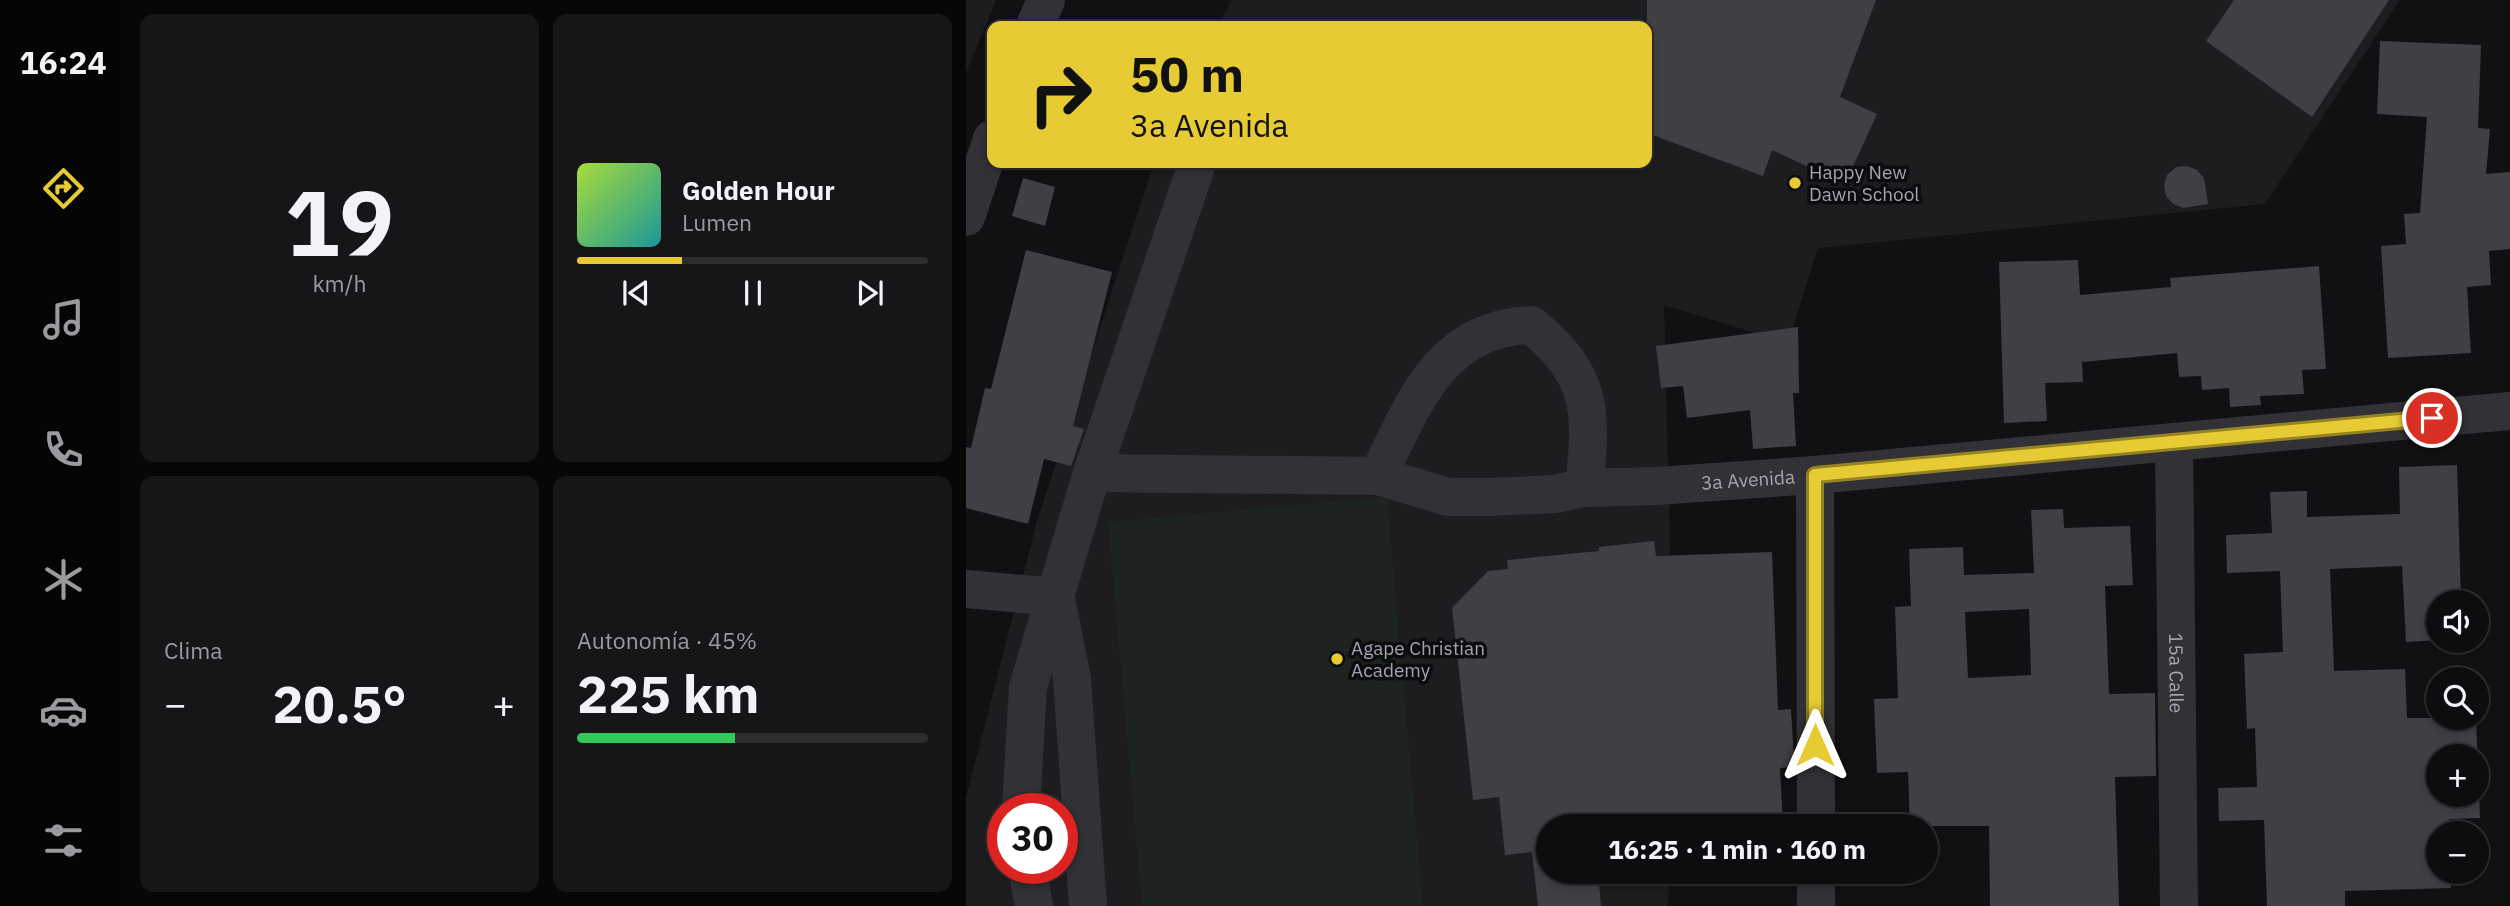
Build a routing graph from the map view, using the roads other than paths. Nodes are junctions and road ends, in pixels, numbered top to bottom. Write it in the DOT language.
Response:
graph roads {
  1 [pos="1046,0"];
  2 [pos="1037,21"];
  3 [pos="987,154"];
  4 [pos="1195,170"];
  5 [pos="966,217"];
  6 [pos="2510,411"];
  7 [pos="2174,442"];
  8 [pos="1092,473"];
  9 [pos="1815,475"];
  10 [pos="1378,476"];
  11 [pos="1584,488"];
  12 [pos="966,589"];
  13 [pos="1056,597"];
  14 [pos="1022,793"];
  15 [pos="1816,814"];
  16 [pos="1030,884"];
  17 [pos="1816,884"];
  18 [pos="1034,906"];
  19 [pos="1088,906"];
  20 [pos="1816,906"];
  21 [pos="2179,906"];
  1 -- 2 [label="street"];
  3 -- 5 [label="street"];
  4 -- 8 [label="street"];
  6 -- 7 [label="street, 3a Avenida"];
  7 -- 9 [label="street, 3a Avenida"];
  7 -- 21 [label="street, 15a Calle"];
  8 -- 10 [label="street, 3a Avenida"];
  8 -- 13 [label="street"];
  9 -- 11 [label="street, 3a Avenida"];
  9 -- 15 [label="street"];
  10 -- 11 [label="street, 3a Avenida"];
  10 -- 11 [label="street"];
  12 -- 13 [label="street"];
  13 -- 14 [label="street"];
  13 -- 19 [label="street"];
  16 -- 18 [label="street"];
  17 -- 20 [label="street"];
}
